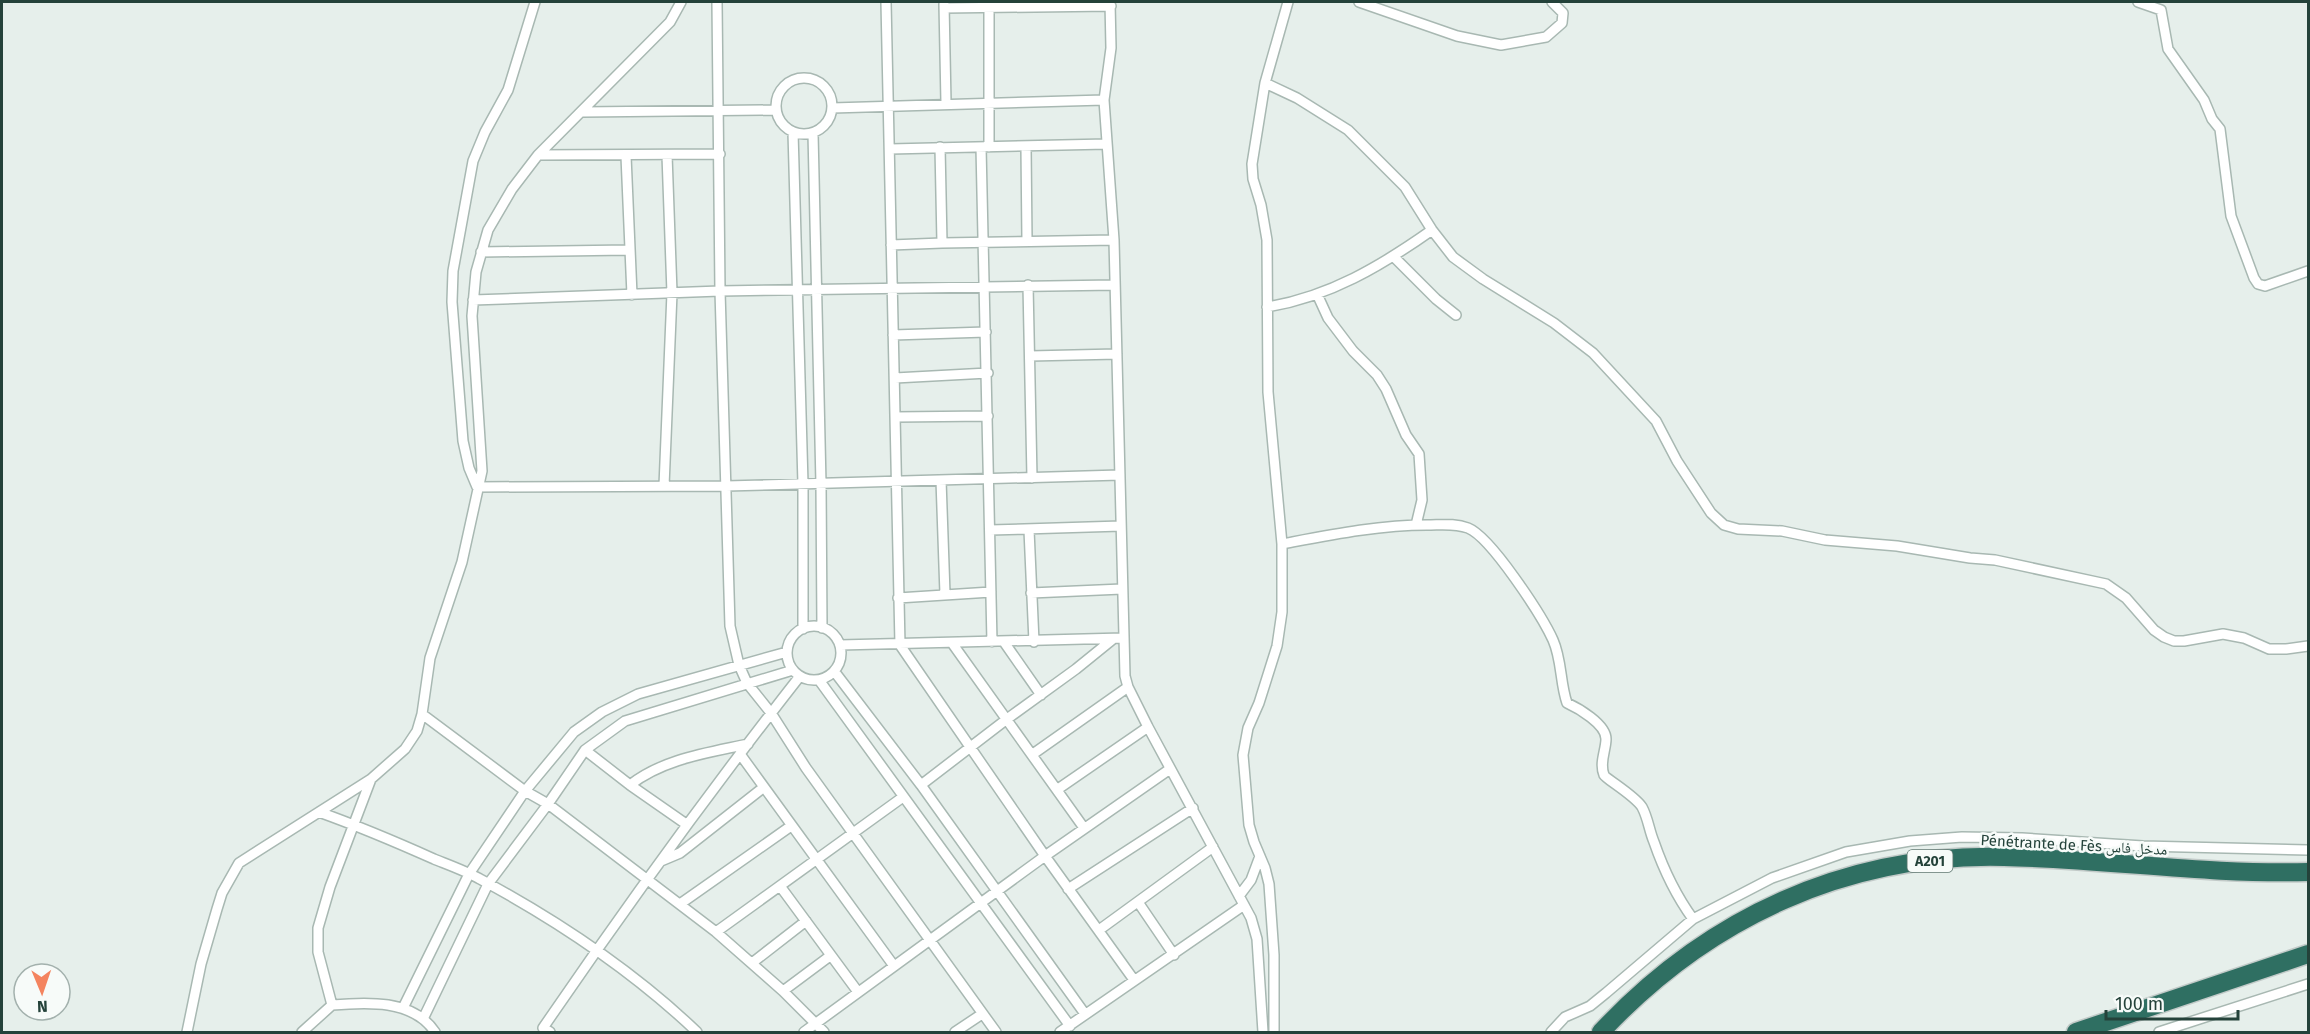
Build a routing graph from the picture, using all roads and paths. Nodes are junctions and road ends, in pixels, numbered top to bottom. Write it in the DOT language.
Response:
graph roads {
  1 [pos="535,2"];
  2 [pos="681,2"];
  3 [pos="717,2"];
  4 [pos="886,2"];
  5 [pos="1288,2"];
  6 [pos="1359,2"];
  7 [pos="1552,2"];
  8 [pos="2138,2"];
  9 [pos="1052,4"];
  10 [pos="1110,4"];
  11 [pos="944,5"];
  12 [pos="989,6"];
  13 [pos="1265,83"];
  14 [pos="1104,100"];
  15 [pos="946,103"];
  16 [pos="988,103"];
  17 [pos="888,106"];
  18 [pos="832,108"];
  19 [pos="775,110"];
  20 [pos="583,112"];
  21 [pos="719,112"];
  22 [pos="793,132"];
  23 [pos="813,132"];
  24 [pos="1107,144"];
  25 [pos="940,147"];
  26 [pos="985,147"];
  27 [pos="1026,147"];
  28 [pos="890,149"];
  29 [pos="720,154"];
  30 [pos="538,155"];
  31 [pos="667,155"];
  32 [pos="626,156"];
  33 [pos="1432,231"];
  34 [pos="1114,240"];
  35 [pos="1027,241"];
  36 [pos="984,242"];
  37 [pos="942,243"];
  38 [pos="891,245"];
  39 [pos="629,250"];
  40 [pos="481,252"];
  41 [pos="1394,257"];
  42 [pos="2308,271"];
  43 [pos="1028,285"];
  44 [pos="1114,285"];
  45 [pos="985,286"];
  46 [pos="891,288"];
  47 [pos="818,289"];
  48 [pos="797,290"];
  49 [pos="720,291"];
  50 [pos="672,293"];
  51 [pos="1317,294"];
  52 [pos="632,295"];
  53 [pos="473,300"];
  54 [pos="1267,307"];
  55 [pos="1456,315"];
  56 [pos="986,332"];
  57 [pos="893,335"];
  58 [pos="1116,354"];
  59 [pos="1030,356"];
  60 [pos="987,374"];
  61 [pos="895,378"];
  62 [pos="988,416"];
  63 [pos="896,417"];
  64 [pos="1120,475"];
  65 [pos="1032,478"];
  66 [pos="941,480"];
  67 [pos="988,480"];
  68 [pos="897,482"];
  69 [pos="803,484"];
  70 [pos="821,484"];
  71 [pos="664,486"];
  72 [pos="726,486"];
  73 [pos="477,487"];
  74 [pos="1416,525"];
  75 [pos="1121,526"];
  76 [pos="990,530"];
  77 [pos="1029,530"];
  78 [pos="1282,544"];
  79 [pos="1122,589"];
  80 [pos="991,592"];
  81 [pos="1031,593"];
  82 [pos="945,594"];
  83 [pos="898,598"];
  84 [pos="822,628"];
  85 [pos="803,629"];
  86 [pos="1118,638"];
  87 [pos="992,642"];
  88 [pos="1004,642"];
  89 [pos="1034,642"];
  90 [pos="952,644"];
  91 [pos="840,645"];
  92 [pos="900,645"];
  93 [pos="2308,646"];
  94 [pos="787,652"];
  95 [pos="739,665"];
  96 [pos="834,671"];
  97 [pos="796,673"];
  98 [pos="819,680"];
  99 [pos="747,683"];
  100 [pos="1128,687"];
  101 [pos="1041,695"];
  102 [pos="771,713"];
  103 [pos="422,714"];
  104 [pos="1007,719"];
  105 [pos="1148,728"];
  106 [pos="748,744"];
  107 [pos="971,747"];
  108 [pos="585,750"];
  109 [pos="740,754"];
  110 [pos="1033,754"];
  111 [pos="1170,769"];
  112 [pos="371,779"];
  113 [pos="630,785"];
  114 [pos="921,785"];
  115 [pos="764,787"];
  116 [pos="1058,789"];
  117 [pos="525,791"];
  118 [pos="903,797"];
  119 [pos="548,804"];
  120 [pos="1192,808"];
  121 [pos="320,812"];
  122 [pos="354,824"];
  123 [pos="686,824"];
  124 [pos="791,825"];
  125 [pos="1084,828"];
  126 [pos="854,834"];
  127 [pos="1213,846"];
  128 [pos="2308,850"];
  129 [pos="1045,856"];
  130 [pos="1260,856"];
  131 [pos="815,859"];
  132 [pos="661,861"];
  133 [pos="2308,872"];
  134 [pos="469,874"];
  135 [pos="648,879"];
  136 [pos="488,884"];
  137 [pos="780,886"];
  138 [pos="1068,889"];
  139 [pos="996,891"];
  140 [pos="1241,901"];
  141 [pos="981,902"];
  142 [pos="1138,902"];
  143 [pos="680,904"];
  144 [pos="1693,919"];
  145 [pos="806,921"];
  146 [pos="1099,930"];
  147 [pos="716,932"];
  148 [pos="930,940"];
  149 [pos="596,950"];
  150 [pos="2308,954"];
  151 [pos="1174,955"];
  152 [pos="830,956"];
  153 [pos="752,963"];
  154 [pos="894,966"];
  155 [pos="1134,980"];
  156 [pos="2308,984"];
  157 [pos="783,991"];
  158 [pos="858,992"];
  159 [pos="332,1005"];
  160 [pos="403,1008"];
  161 [pos="982,1014"];
  162 [pos="1085,1014"];
  163 [pos="423,1019"];
  164 [pos="815,1023"];
  165 [pos="1070,1026"];
  166 [pos="544,1031"];
  167 [pos="188,1032"];
  168 [pos="302,1032"];
  169 [pos="435,1032"];
  170 [pos="697,1032"];
  171 [pos="804,1032"];
  172 [pos="824,1032"];
  173 [pos="955,1032"];
  174 [pos="996,1032"];
  175 [pos="1060,1032"];
  176 [pos="1263,1032"];
  177 [pos="1274,1032"];
  178 [pos="1551,1032"];
  179 [pos="1601,1032"];
  180 [pos="2076,1032"];
  181 [pos="2159,1032"];
  1 -- 73 [label="street"];
  2 -- 20 [label="street"];
  3 -- 21 [label="street"];
  4 -- 17 [label="street"];
  5 -- 13 [label="street"];
  6 -- 7 [label="street"];
  8 -- 42 [label="street"];
  9 -- 10 [label="street"];
  9 -- 12 [label="street"];
  10 -- 14 [label="street"];
  11 -- 12 [label="street"];
  11 -- 15 [label="street"];
  12 -- 16 [label="street"];
  13 -- 33 [label="street"];
  13 -- 54 [label="street"];
  14 -- 16 [label="street"];
  14 -- 24 [label="street"];
  15 -- 16 [label="street"];
  15 -- 17 [label="street"];
  16 -- 26 [label="street"];
  17 -- 18 [label="street"];
  17 -- 28 [label="street"];
  18 -- 19 [label="street"];
  18 -- 23 [label="street"];
  19 -- 21 [label="street"];
  19 -- 22 [label="street"];
  20 -- 21 [label="street"];
  20 -- 30 [label="street"];
  21 -- 29 [label="street"];
  22 -- 23 [label="street"];
  22 -- 48 [label="street"];
  23 -- 47 [label="street"];
  24 -- 27 [label="street"];
  24 -- 34 [label="street"];
  25 -- 26 [label="street"];
  25 -- 28 [label="street"];
  25 -- 37 [label="street"];
  26 -- 27 [label="street"];
  26 -- 36 [label="street"];
  27 -- 35 [label="street"];
  28 -- 38 [label="street"];
  29 -- 31 [label="street"];
  29 -- 49 [label="street"];
  30 -- 32 [label="street"];
  30 -- 40 [label="street"];
  31 -- 32 [label="street"];
  31 -- 50 [label="street"];
  32 -- 39 [label="street"];
  33 -- 41 [label="street"];
  33 -- 93 [label="street"];
  34 -- 35 [label="street"];
  34 -- 44 [label="street"];
  35 -- 36 [label="street"];
  36 -- 37 [label="street"];
  36 -- 45 [label="street"];
  37 -- 38 [label="street"];
  38 -- 46 [label="street"];
  39 -- 40 [label="street"];
  39 -- 52 [label="street"];
  40 -- 53 [label="street"];
  41 -- 51 [label="street"];
  41 -- 55 [label="street"];
  43 -- 44 [label="street"];
  43 -- 45 [label="street"];
  43 -- 59 [label="street"];
  44 -- 58 [label="street"];
  45 -- 46 [label="street"];
  45 -- 56 [label="street"];
  46 -- 47 [label="street"];
  46 -- 57 [label="street"];
  47 -- 48 [label="street"];
  47 -- 70 [label="street"];
  48 -- 49 [label="street"];
  48 -- 69 [label="street"];
  49 -- 50 [label="street"];
  49 -- 72 [label="street"];
  50 -- 52 [label="street"];
  50 -- 71 [label="street"];
  51 -- 54 [label="street"];
  51 -- 74 [label="street"];
  52 -- 53 [label="street"];
  53 -- 73 [label="street"];
  54 -- 78 [label="street"];
  56 -- 57 [label="street"];
  56 -- 60 [label="street"];
  57 -- 61 [label="street"];
  58 -- 59 [label="street"];
  58 -- 64 [label="street"];
  59 -- 65 [label="street"];
  60 -- 61 [label="street"];
  60 -- 62 [label="street"];
  61 -- 63 [label="street"];
  62 -- 63 [label="street"];
  62 -- 67 [label="street"];
  63 -- 68 [label="street"];
  64 -- 65 [label="street"];
  64 -- 75 [label="street"];
  65 -- 67 [label="street"];
  66 -- 67 [label="street"];
  66 -- 68 [label="street"];
  66 -- 82 [label="street"];
  67 -- 76 [label="street"];
  68 -- 70 [label="street"];
  68 -- 83 [label="street"];
  69 -- 70 [label="street"];
  69 -- 72 [label="street"];
  69 -- 85 [label="street"];
  70 -- 84 [label="street"];
  71 -- 72 [label="street"];
  71 -- 73 [label="street"];
  72 -- 95 [label="street"];
  73 -- 103 [label="street"];
  74 -- 78 [label="street"];
  74 -- 144 [label="street"];
  75 -- 77 [label="street"];
  75 -- 79 [label="street"];
  76 -- 77 [label="street"];
  76 -- 80 [label="street"];
  77 -- 81 [label="street"];
  78 -- 130 [label="street"];
  79 -- 81 [label="street"];
  79 -- 86 [label="street"];
  80 -- 82 [label="street"];
  80 -- 87 [label="street"];
  81 -- 89 [label="street"];
  82 -- 83 [label="street"];
  83 -- 92 [label="street"];
  84 -- 85 [label="street"];
  84 -- 91 [label="street"];
  85 -- 94 [label="street"];
  86 -- 89 [label="street"];
  86 -- 100 [label="street"];
  86 -- 101 [label="street"];
  87 -- 88 [label="street"];
  87 -- 90 [label="street"];
  88 -- 89 [label="street"];
  88 -- 101 [label="street"];
  90 -- 92 [label="street"];
  90 -- 104 [label="street"];
  91 -- 92 [label="street"];
  91 -- 96 [label="street"];
  92 -- 107 [label="street"];
  94 -- 95 [label="street"];
  94 -- 97 [label="street"];
  95 -- 99 [label="street"];
  95 -- 117 [label="street"];
  96 -- 98 [label="street"];
  96 -- 114 [label="street"];
  97 -- 98 [label="street"];
  97 -- 99 [label="street"];
  97 -- 102 [label="street"];
  98 -- 118 [label="street"];
  99 -- 102 [label="street"];
  99 -- 108 [label="street"];
  100 -- 105 [label="street"];
  100 -- 110 [label="street"];
  101 -- 104 [label="street"];
  102 -- 106 [label="street"];
  102 -- 126 [label="street"];
  103 -- 112 [label="street"];
  103 -- 117 [label="street"];
  104 -- 107 [label="street"];
  104 -- 110 [label="street"];
  105 -- 111 [label="street"];
  105 -- 116 [label="street"];
  106 -- 109 [label="street"];
  106 -- 113 [label="street"];
  107 -- 114 [label="street"];
  107 -- 129 [label="street"];
  108 -- 113 [label="street"];
  108 -- 119 [label="street"];
  109 -- 115 [label="street"];
  109 -- 123 [label="street"];
  110 -- 116 [label="street"];
  111 -- 120 [label="street"];
  111 -- 125 [label="street"];
  112 -- 121 [label="street"];
  112 -- 122 [label="street"];
  113 -- 123 [label="street"];
  114 -- 139 [label="street"];
  115 -- 124 [label="street"];
  115 -- 132 [label="street"];
  116 -- 125 [label="street"];
  117 -- 119 [label="street"];
  117 -- 134 [label="street"];
  118 -- 126 [label="street"];
  118 -- 141 [label="street"];
  119 -- 135 [label="street"];
  119 -- 136 [label="street"];
  120 -- 127 [label="street"];
  120 -- 138 [label="street"];
  121 -- 122 [label="street"];
  121 -- 167 [label="street"];
  122 -- 134 [label="street"];
  122 -- 159 [label="street"];
  123 -- 132 [label="street"];
  124 -- 131 [label="street"];
  124 -- 143 [label="street"];
  125 -- 129 [label="street"];
  126 -- 131 [label="street"];
  126 -- 148 [label="street"];
  127 -- 140 [label="street"];
  127 -- 142 [label="street"];
  128 -- 144 [label="street"];
  129 -- 138 [label="street"];
  129 -- 139 [label="street"];
  130 -- 140 [label="street"];
  130 -- 177 [label="street"];
  131 -- 137 [label="street"];
  131 -- 154 [label="street"];
  132 -- 135 [label="street"];
  133 -- 179 [label="highway, Pénétrante de Fès مدخل فاس / A201"];
  134 -- 136 [label="street"];
  134 -- 160 [label="street"];
  135 -- 143 [label="street"];
  135 -- 149 [label="street"];
  136 -- 149 [label="street"];
  136 -- 163 [label="street"];
  137 -- 145 [label="street"];
  137 -- 147 [label="street"];
  138 -- 146 [label="street"];
  139 -- 141 [label="street"];
  139 -- 162 [label="street"];
  140 -- 151 [label="street"];
  140 -- 176 [label="street"];
  141 -- 148 [label="street"];
  141 -- 165 [label="street"];
  142 -- 146 [label="street"];
  142 -- 151 [label="street"];
  143 -- 147 [label="street"];
  144 -- 178 [label="street"];
  145 -- 152 [label="street"];
  145 -- 153 [label="street"];
  146 -- 155 [label="street"];
  147 -- 153 [label="street"];
  148 -- 154 [label="street"];
  148 -- 161 [label="street"];
  149 -- 166 [label="street"];
  149 -- 170 [label="street"];
  150 -- 180 [label="highway"];
  151 -- 155 [label="street"];
  152 -- 157 [label="street"];
  152 -- 158 [label="street"];
  153 -- 157 [label="street"];
  154 -- 158 [label="street"];
  155 -- 162 [label="street"];
  156 -- 181 [label="street"];
  157 -- 164 [label="street"];
  158 -- 164 [label="street"];
  159 -- 160 [label="street"];
  159 -- 168 [label="street"];
  160 -- 163 [label="street"];
  161 -- 173 [label="street"];
  161 -- 174 [label="street"];
  162 -- 165 [label="street"];
  163 -- 169 [label="street"];
  164 -- 171 [label="street"];
  164 -- 172 [label="street"];
  165 -- 175 [label="street"];
}
